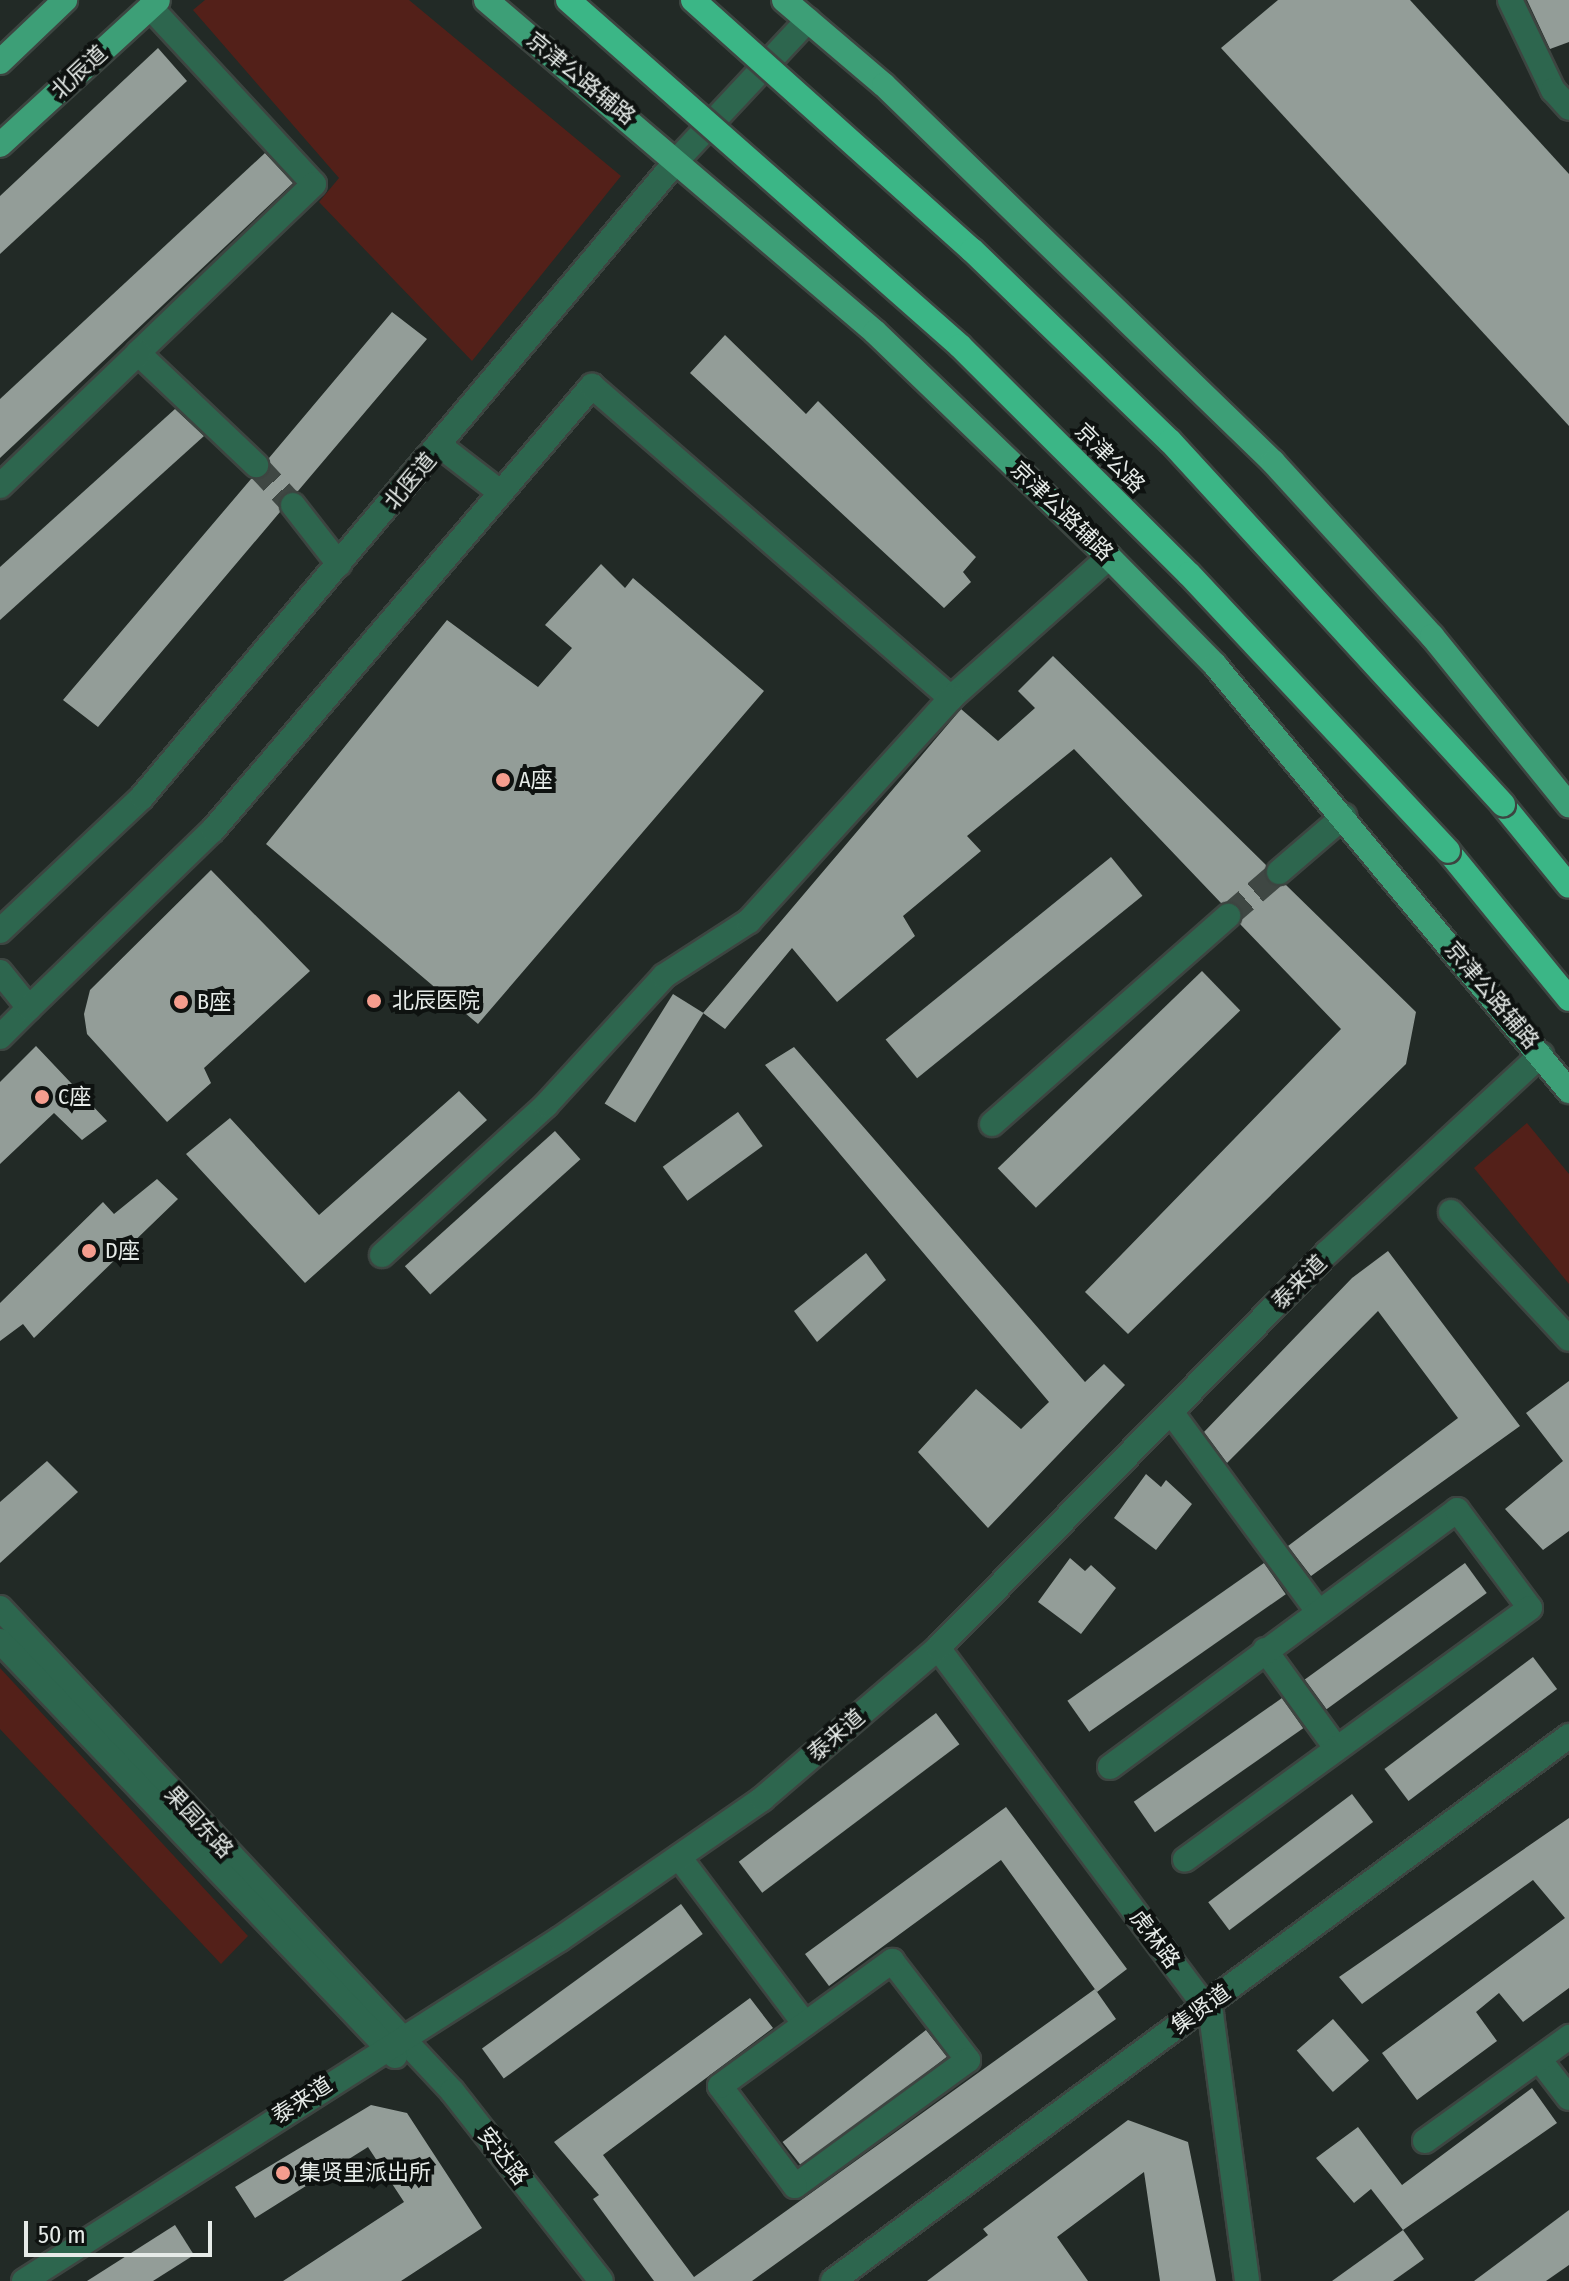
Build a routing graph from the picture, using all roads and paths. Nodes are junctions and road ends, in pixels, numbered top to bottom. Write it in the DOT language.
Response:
graph roads {
  1 [pos="65,0"];
  2 [pos="486,0"];
  3 [pos="568,0"];
  4 [pos="693,0"];
  5 [pos="784,0"];
  6 [pos="1510,0"];
  7 [pos="154,4"];
  8 [pos="808,20"];
  9 [pos="0,62"];
  10 [pos="1569,108"];
  11 [pos="0,145"];
  12 [pos="679,158"];
  13 [pos="138,353"];
  14 [pos="439,445"];
  15 [pos="256,465"];
  16 [pos="0,486"];
  17 [pos="501,493"];
  18 [pos="293,505"];
  19 [pos="1109,557"];
  20 [pos="339,564"];
  21 [pos="951,698"];
  22 [pos="1569,805"];
  23 [pos="1344,816"];
  24 [pos="1279,872"];
  25 [pos="1569,886"];
  26 [pos="1228,916"];
  27 [pos="0,931"];
  28 [pos="0,972"];
  29 [pos="1569,999"];
  30 [pos="29,1008"];
  31 [pos="0,1037"];
  32 [pos="1541,1055"];
  33 [pos="1569,1091"];
  34 [pos="992,1124"];
  35 [pos="1451,1212"];
  36 [pos="382,1255"];
  37 [pos="1569,1339"];
  38 [pos="1171,1412"];
  39 [pos="0,1608"];
  40 [pos="1317,1610"];
  41 [pos="0,1641"];
  42 [pos="938,1648"];
  43 [pos="1265,1650"];
  44 [pos="1569,1736"];
  45 [pos="1337,1749"];
  46 [pos="1569,1753"];
  47 [pos="1110,1767"];
  48 [pos="679,1857"];
  49 [pos="1185,1860"];
  50 [pos="1208,2010"];
  51 [pos="805,2024"];
  52 [pos="1569,2037"];
  53 [pos="391,2041"];
  54 [pos="1539,2059"];
  55 [pos="1569,2098"];
  56 [pos="1425,2141"];
  57 [pos="24,2281"];
  58 [pos="587,2281"];
  59 [pos="601,2281"];
  60 [pos="833,2281"];
  61 [pos="852,2281"];
  62 [pos="1247,2281"];
  1 -- 9 [label="main road"];
  2 -- 12 [label="main road, 京津公路辅路"];
  3 -- 29 [label="highway, 京津公路, bridge"];
  4 -- 25 [label="highway, bridge"];
  5 -- 8 [label="main road"];
  6 -- 10 [label="street"];
  7 -- 11 [label="main road, 北辰道"];
  7 -- 13 [label="street"];
  8 -- 12 [label="street, 北医道"];
  8 -- 22 [label="main road"];
  12 -- 14 [label="street, 北医道"];
  12 -- 19 [label="main road, 京津公路辅路"];
  13 -- 15 [label="street"];
  13 -- 16 [label="street"];
  14 -- 17 [label="street"];
  14 -- 20 [label="street, 北医道"];
  17 -- 21 [label="street"];
  17 -- 30 [label="street"];
  18 -- 20 [label="street"];
  19 -- 21 [label="street"];
  19 -- 23 [label="main road, 京津公路辅路"];
  20 -- 27 [label="street, 北医道"];
  21 -- 36 [label="street"];
  23 -- 24 [label="street"];
  23 -- 32 [label="main road, 京津公路辅路"];
  26 -- 34 [label="street"];
  28 -- 30 [label="street"];
  30 -- 31 [label="street"];
  32 -- 33 [label="main road, 京津公路辅路"];
  32 -- 38 [label="street, 泰来道"];
  35 -- 37 [label="street"];
  38 -- 40 [label="street"];
  38 -- 42 [label="street, 泰来道"];
  39 -- 53 [label="street, 果园东路"];
  40 -- 43 [label="street"];
  40 -- 45 [label="street"];
  41 -- 53 [label="street, 果园东路"];
  42 -- 48 [label="street, 泰来道"];
  42 -- 50 [label="street, 虎林路"];
  43 -- 45 [label="street"];
  43 -- 47 [label="street"];
  44 -- 50 [label="street, 集贤道"];
  45 -- 49 [label="street"];
  46 -- 50 [label="street, 集贤道"];
  48 -- 51 [label="street"];
  48 -- 53 [label="street, 泰来道"];
  50 -- 60 [label="street, 集贤道"];
  50 -- 61 [label="street, 集贤道"];
  50 -- 62 [label="street, 虎林路"];
  51 -- 51 [label="street"];
  52 -- 54 [label="street"];
  53 -- 57 [label="street, 泰来道"];
  53 -- 58 [label="street, 安达路"];
  53 -- 59 [label="street, 安达路"];
  54 -- 55 [label="street"];
  54 -- 56 [label="street"];
}
